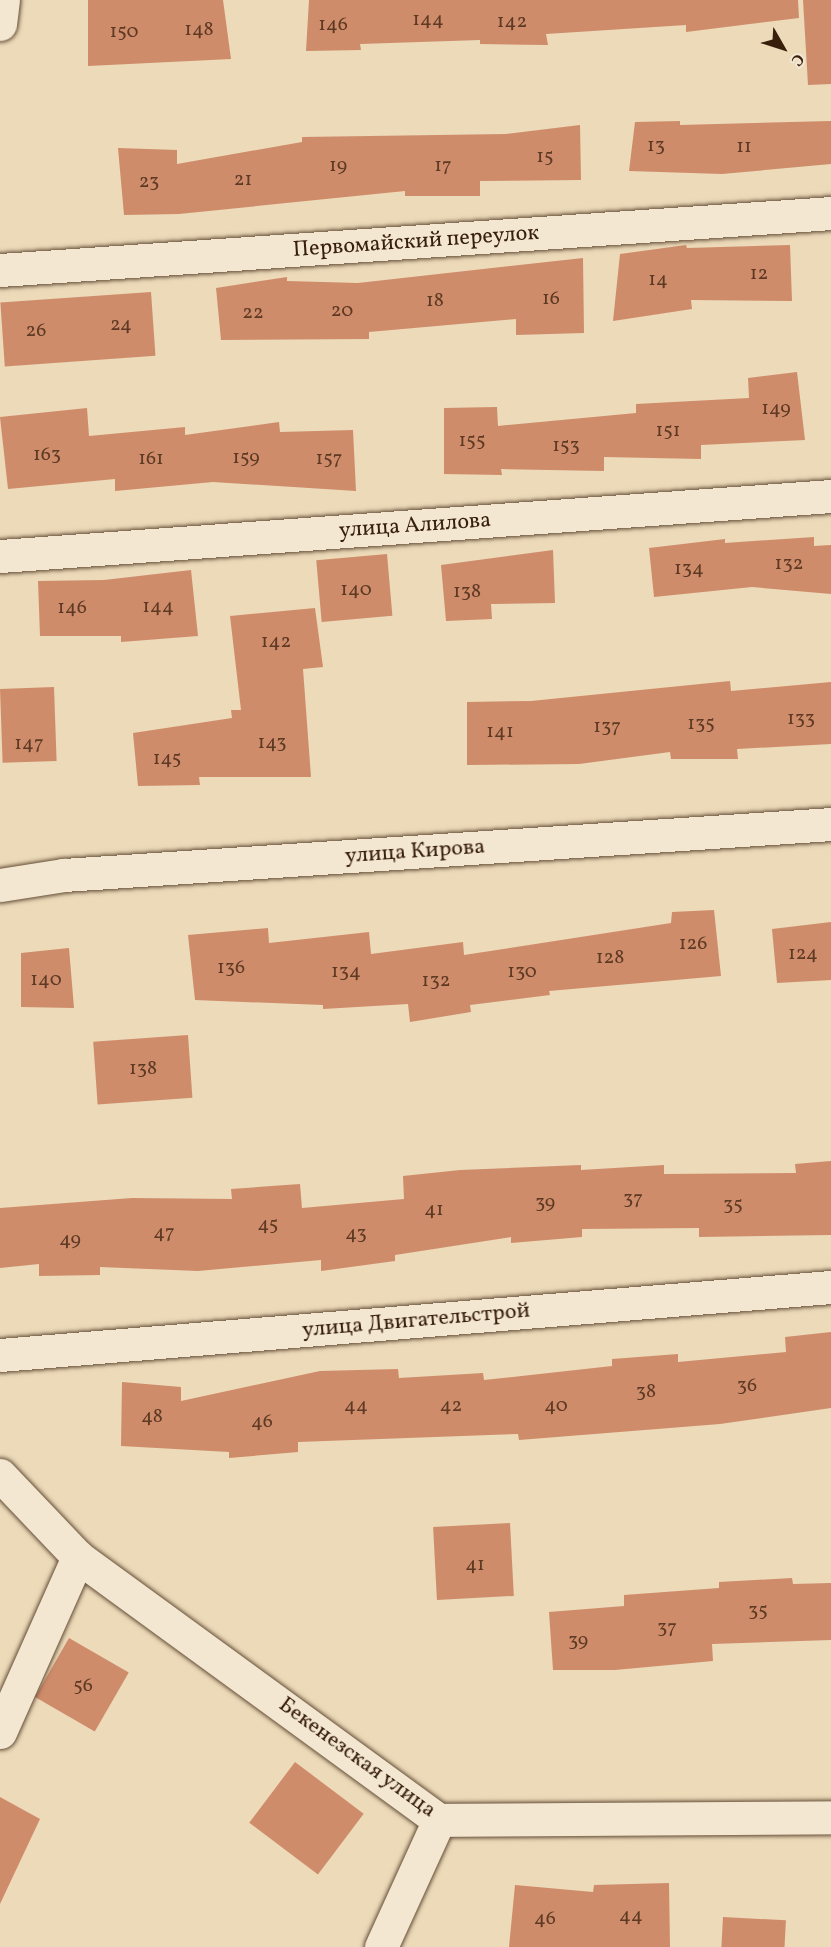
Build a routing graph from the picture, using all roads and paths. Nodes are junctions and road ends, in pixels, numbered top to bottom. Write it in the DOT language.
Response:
graph roads {
  1 [pos="3,0"];
  2 [pos="0,24"];
  3 [pos="831,213"];
  4 [pos="0,270"];
  5 [pos="831,496"];
  6 [pos="0,556"];
  7 [pos="831,824"];
  8 [pos="0,885"];
  9 [pos="831,1287"];
  10 [pos="0,1355"];
  11 [pos="0,1475"];
  12 [pos="78,1557"];
  13 [pos="0,1732"];
  14 [pos="831,1816"];
  15 [pos="439,1820"];
  16 [pos="381,1947"];
  1 -- 2 [label="street"];
  3 -- 4 [label="street, Первомайский переулок"];
  5 -- 6 [label="street, улица Алилова"];
  7 -- 8 [label="street, улица Кирова"];
  9 -- 10 [label="street, улица Двигательстрой"];
  11 -- 12 [label="street, Бекенезская улица"];
  12 -- 13 [label="street"];
  12 -- 15 [label="street, Бекенезская улица"];
  14 -- 15 [label="street, Бекенезская улица"];
  15 -- 16 [label="street"];
}
